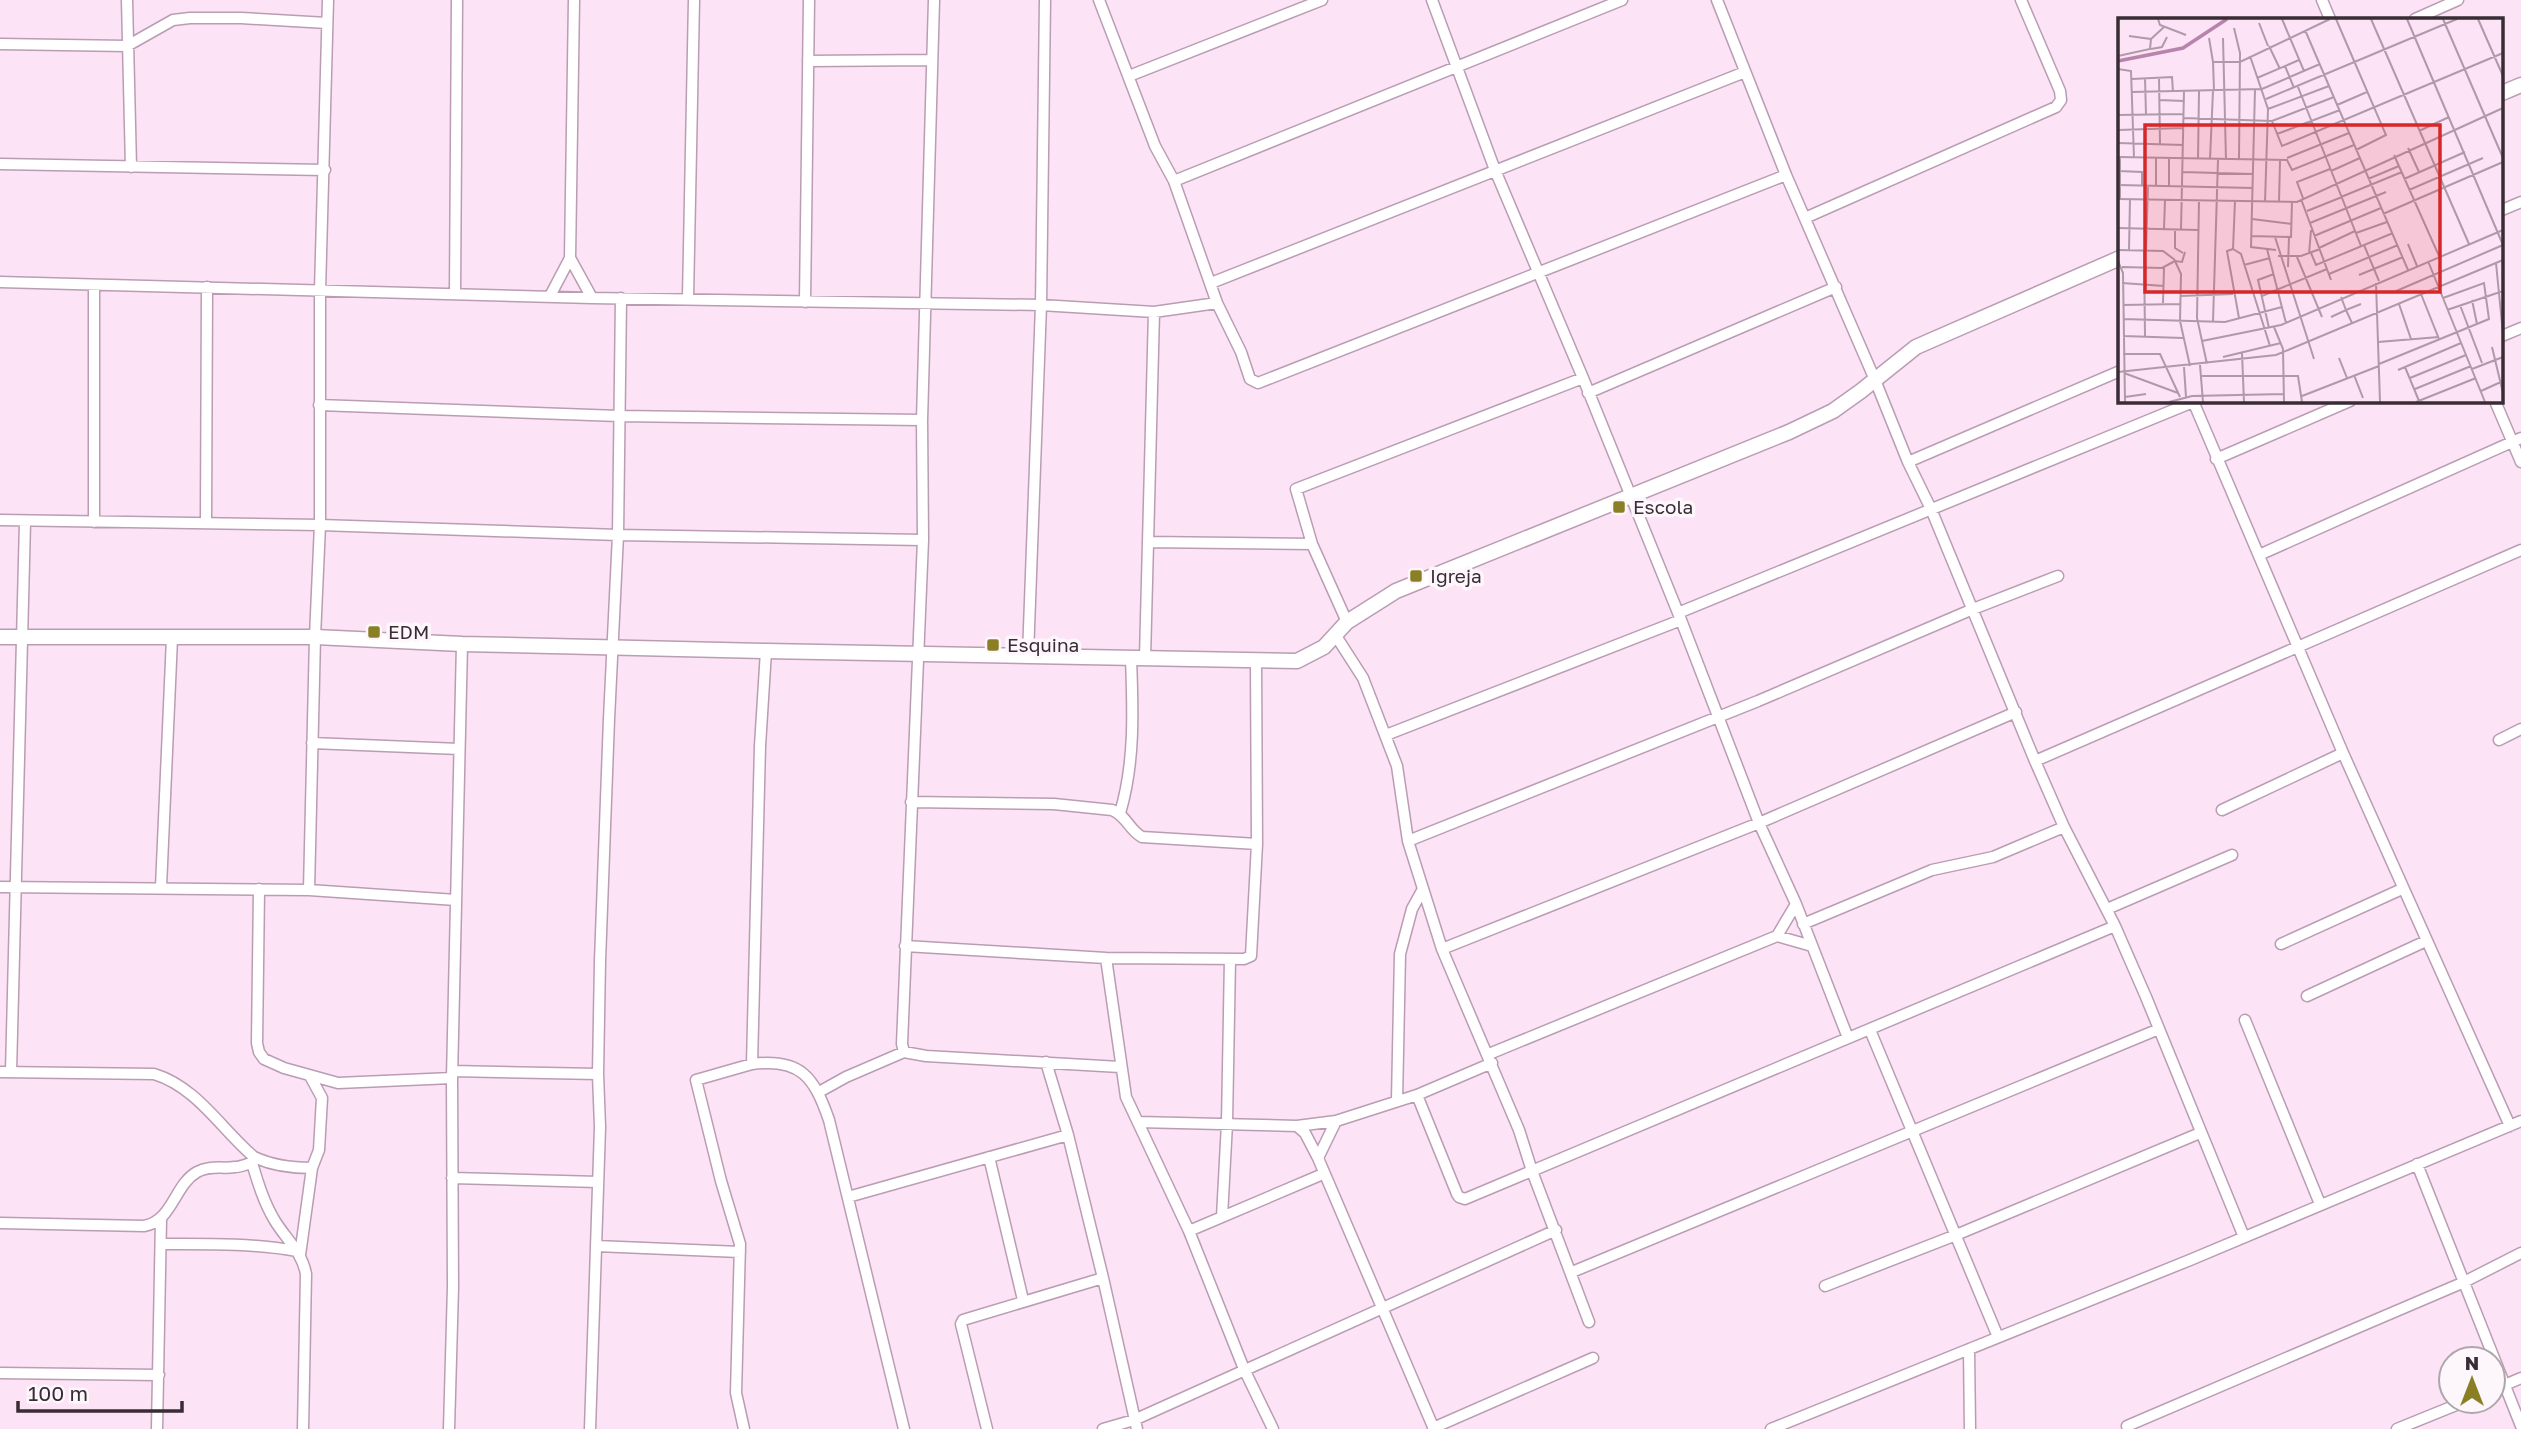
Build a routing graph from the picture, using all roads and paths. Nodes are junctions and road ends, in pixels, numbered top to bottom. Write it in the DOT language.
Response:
graph roads {
  1 [pos="127,0"];
  2 [pos="328,0"];
  3 [pos="457,0"];
  4 [pos="574,0"];
  5 [pos="694,0"];
  6 [pos="809,0"];
  7 [pos="934,0"];
  8 [pos="1045,0"];
  9 [pos="1099,0"];
  10 [pos="1322,0"];
  11 [pos="1432,0"];
  12 [pos="1622,0"];
  13 [pos="1717,0"];
  14 [pos="2021,0"];
  15 [pos="2322,0"];
  16 [pos="2458,0"];
  17 [pos="2330,18"];
  18 [pos="2417,18"];
  19 [pos="327,23"];
  20 [pos="0,44"];
  21 [pos="127,46"];
  22 [pos="932,60"];
  23 [pos="808,61"];
  24 [pos="1455,66"];
  25 [pos="1745,72"];
  26 [pos="1129,76"];
  27 [pos="2521,85"];
  28 [pos="2504,92"];
  29 [pos="0,164"];
  30 [pos="131,167"];
  31 [pos="325,170"];
  32 [pos="1495,170"];
  33 [pos="1786,175"];
  34 [pos="1174,181"];
  35 [pos="2521,202"];
  36 [pos="2504,209"];
  37 [pos="1805,218"];
  38 [pos="570,258"];
  39 [pos="2118,259"];
  40 [pos="1538,272"];
  41 [pos="0,282"];
  42 [pos="1211,283"];
  43 [pos="94,285"];
  44 [pos="207,287"];
  45 [pos="1836,287"];
  46 [pos="320,291"];
  47 [pos="455,294"];
  48 [pos="550,296"];
  49 [pos="592,298"];
  50 [pos="621,298"];
  51 [pos="688,298"];
  52 [pos="805,302"];
  53 [pos="1216,303"];
  54 [pos="926,304"];
  55 [pos="1041,305"];
  56 [pos="1154,312"];
  57 [pos="2521,327"];
  58 [pos="2504,335"];
  59 [pos="2118,372"];
  60 [pos="1583,378"];
  61 [pos="1875,380"];
  62 [pos="1588,393"];
  63 [pos="2193,402"];
  64 [pos="2496,402"];
  65 [pos="2338,403"];
  66 [pos="319,405"];
  67 [pos="619,416"];
  68 [pos="922,420"];
  69 [pos="2517,440"];
  70 [pos="2216,459"];
  71 [pos="1908,462"];
  72 [pos="2521,462"];
  73 [pos="1629,496"];
  74 [pos="1931,509"];
  75 [pos="0,520"];
  76 [pos="25,522"];
  77 [pos="94,522"];
  78 [pos="206,523"];
  79 [pos="320,525"];
  80 [pos="618,535"];
  81 [pos="923,540"];
  82 [pos="1148,542"];
  83 [pos="1312,544"];
  84 [pos="2521,550"];
  85 [pos="2259,555"];
  86 [pos="2059,576"];
  87 [pos="1973,609"];
  88 [pos="1679,617"];
  89 [pos="1347,622"];
  90 [pos="1336,636"];
  91 [pos="0,637"];
  92 [pos="314,637"];
  93 [pos="23,638"];
  94 [pos="172,638"];
  95 [pos="462,644"];
  96 [pos="612,647"];
  97 [pos="2296,647"];
  98 [pos="766,651"];
  99 [pos="917,654"];
  100 [pos="1028,655"];
  101 [pos="1138,658"];
  102 [pos="1256,662"];
  103 [pos="2016,712"];
  104 [pos="1718,717"];
  105 [pos="2521,729"];
  106 [pos="1386,735"];
  107 [pos="2499,740"];
  108 [pos="312,743"];
  109 [pos="459,749"];
  110 [pos="2343,753"];
  111 [pos="2035,761"];
  112 [pos="911,802"];
  113 [pos="2222,810"];
  114 [pos="1120,813"];
  115 [pos="1759,823"];
  116 [pos="2064,827"];
  117 [pos="1408,841"];
  118 [pos="1257,844"];
  119 [pos="2232,855"];
  120 [pos="0,887"];
  121 [pos="14,887"];
  122 [pos="161,887"];
  123 [pos="259,889"];
  124 [pos="1423,889"];
  125 [pos="2402,889"];
  126 [pos="309,890"];
  127 [pos="456,901"];
  128 [pos="1796,904"];
  129 [pos="2107,909"];
  130 [pos="1804,924"];
  131 [pos="2115,926"];
  132 [pos="1777,936"];
  133 [pos="2426,941"];
  134 [pos="2281,944"];
  135 [pos="905,946"];
  136 [pos="1812,946"];
  137 [pos="1442,948"];
  138 [pos="1106,957"];
  139 [pos="1230,959"];
  140 [pos="2306,996"];
  141 [pos="2245,1020"];
  142 [pos="2159,1029"];
  143 [pos="1870,1030"];
  144 [pos="1848,1038"];
  145 [pos="904,1052"];
  146 [pos="1490,1058"];
  147 [pos="1046,1062"];
  148 [pos="751,1064"];
  149 [pos="1120,1067"];
  150 [pos="6,1072"];
  151 [pos="598,1074"];
  152 [pos="452,1075"];
  153 [pos="310,1076"];
  154 [pos="338,1083"];
  155 [pos="819,1092"];
  156 [pos="1417,1095"];
  157 [pos="322,1098"];
  158 [pos="1398,1101"];
  159 [pos="1138,1122"];
  160 [pos="1336,1122"];
  161 [pos="1227,1123"];
  162 [pos="2516,1123"];
  163 [pos="1297,1126"];
  164 [pos="1912,1131"];
  165 [pos="2200,1133"];
  166 [pos="1068,1135"];
  167 [pos="989,1157"];
  168 [pos="1318,1158"];
  169 [pos="253,1160"];
  170 [pos="2417,1164"];
  171 [pos="236,1167"];
  172 [pos="312,1168"];
  173 [pos="1532,1171"];
  174 [pos="1324,1174"];
  175 [pos="452,1178"];
  176 [pos="258,1182"];
  177 [pos="598,1182"];
  178 [pos="848,1197"];
  179 [pos="2320,1204"];
  180 [pos="1222,1217"];
  181 [pos="161,1219"];
  182 [pos="0,1223"];
  183 [pos="1556,1230"];
  184 [pos="1189,1231"];
  185 [pos="1956,1235"];
  186 [pos="2244,1237"];
  187 [pos="161,1244"];
  188 [pos="596,1246"];
  189 [pos="740,1252"];
  190 [pos="299,1253"];
  191 [pos="2521,1253"];
  192 [pos="1572,1272"];
  193 [pos="1103,1278"];
  194 [pos="2462,1283"];
  195 [pos="1825,1286"];
  196 [pos="1023,1300"];
  197 [pos="1382,1308"];
  198 [pos="1589,1322"];
  199 [pos="1998,1337"];
  200 [pos="2488,1345"];
  201 [pos="1969,1349"];
  202 [pos="1593,1358"];
  203 [pos="1244,1370"];
  204 [pos="0,1373"];
  205 [pos="159,1375"];
  206 [pos="2507,1392"];
  207 [pos="2437,1413"];
  208 [pos="1135,1425"];
  209 [pos="2127,1426"];
  210 [pos="2521,1426"];
  211 [pos="157,1429"];
  212 [pos="303,1429"];
  213 [pos="449,1429"];
  214 [pos="590,1429"];
  215 [pos="744,1429"];
  216 [pos="904,1429"];
  217 [pos="987,1429"];
  218 [pos="1103,1429"];
  219 [pos="1273,1429"];
  220 [pos="1434,1429"];
  221 [pos="1771,1429"];
  222 [pos="1970,1429"];
  223 [pos="2397,1429"];
  1 -- 21 [label="street"];
  2 -- 19 [label="street"];
  3 -- 47 [label="street"];
  4 -- 38 [label="street"];
  5 -- 51 [label="street"];
  6 -- 23 [label="street"];
  7 -- 22 [label="street"];
  8 -- 55 [label="street"];
  9 -- 26 [label="street"];
  10 -- 26 [label="street"];
  11 -- 24 [label="street"];
  12 -- 24 [label="street"];
  13 -- 25 [label="street"];
  14 -- 37 [label="street"];
  15 -- 17 [label="street"];
  16 -- 18 [label="street"];
  19 -- 21 [label="street"];
  19 -- 31 [label="street"];
  20 -- 21 [label="street"];
  21 -- 30 [label="street"];
  22 -- 23 [label="street"];
  22 -- 54 [label="street"];
  23 -- 52 [label="street"];
  24 -- 32 [label="street"];
  24 -- 34 [label="street"];
  25 -- 32 [label="street"];
  25 -- 33 [label="street"];
  26 -- 34 [label="street"];
  27 -- 28 [label="street"];
  29 -- 30 [label="street"];
  30 -- 31 [label="street"];
  31 -- 46 [label="street"];
  32 -- 40 [label="street"];
  32 -- 42 [label="street"];
  33 -- 37 [label="street"];
  33 -- 40 [label="street"];
  34 -- 42 [label="street"];
  35 -- 36 [label="street"];
  37 -- 45 [label="street"];
  38 -- 48 [label="street"];
  38 -- 49 [label="street"];
  39 -- 61 [label="street"];
  40 -- 53 [label="street"];
  40 -- 60 [label="street"];
  41 -- 43 [label="street"];
  42 -- 53 [label="street"];
  43 -- 44 [label="street"];
  43 -- 77 [label="street"];
  44 -- 46 [label="street"];
  44 -- 78 [label="street"];
  45 -- 61 [label="street"];
  45 -- 62 [label="street"];
  46 -- 47 [label="street"];
  46 -- 66 [label="street"];
  47 -- 48 [label="street"];
  48 -- 49 [label="street"];
  49 -- 50 [label="street"];
  50 -- 51 [label="street"];
  50 -- 67 [label="street"];
  51 -- 52 [label="street"];
  52 -- 54 [label="street"];
  53 -- 56 [label="street"];
  54 -- 55 [label="street"];
  54 -- 68 [label="street"];
  55 -- 56 [label="street"];
  55 -- 100 [label="street"];
  56 -- 82 [label="street"];
  57 -- 58 [label="street"];
  59 -- 71 [label="street"];
  60 -- 62 [label="street"];
  60 -- 83 [label="street"];
  61 -- 71 [label="street"];
  61 -- 73 [label="street"];
  62 -- 73 [label="street"];
  63 -- 70 [label="street"];
  63 -- 74 [label="street"];
  64 -- 69 [label="street"];
  65 -- 70 [label="street"];
  66 -- 67 [label="street"];
  66 -- 79 [label="street"];
  67 -- 68 [label="street"];
  67 -- 80 [label="street"];
  68 -- 81 [label="street"];
  69 -- 72 [label="street"];
  69 -- 85 [label="street"];
  70 -- 85 [label="street"];
  71 -- 74 [label="street"];
  73 -- 88 [label="street"];
  73 -- 89 [label="street"];
  74 -- 87 [label="street"];
  74 -- 88 [label="street"];
  75 -- 76 [label="street"];
  76 -- 77 [label="street"];
  76 -- 93 [label="street"];
  77 -- 78 [label="street"];
  78 -- 79 [label="street"];
  79 -- 80 [label="street"];
  79 -- 92 [label="street"];
  80 -- 81 [label="street"];
  80 -- 96 [label="street"];
  81 -- 99 [label="street"];
  82 -- 83 [label="street"];
  82 -- 101 [label="street"];
  83 -- 89 [label="street"];
  84 -- 97 [label="street"];
  85 -- 97 [label="street"];
  86 -- 87 [label="street"];
  87 -- 103 [label="street"];
  87 -- 104 [label="street"];
  88 -- 104 [label="street"];
  88 -- 106 [label="street"];
  89 -- 90 [label="street"];
  90 -- 102 [label="street"];
  90 -- 106 [label="street"];
  91 -- 93 [label="street"];
  92 -- 94 [label="street"];
  92 -- 95 [label="street"];
  92 -- 108 [label="street"];
  93 -- 94 [label="street"];
  93 -- 121 [label="street"];
  94 -- 122 [label="street"];
  95 -- 96 [label="street"];
  95 -- 109 [label="street"];
  96 -- 98 [label="street"];
  96 -- 151 [label="street"];
  97 -- 110 [label="street"];
  97 -- 111 [label="street"];
  98 -- 99 [label="street"];
  98 -- 148 [label="street"];
  99 -- 100 [label="street"];
  99 -- 112 [label="street"];
  100 -- 101 [label="street"];
  101 -- 102 [label="street"];
  101 -- 114 [label="street"];
  102 -- 118 [label="street"];
  103 -- 111 [label="street"];
  103 -- 115 [label="street"];
  104 -- 115 [label="street"];
  104 -- 117 [label="street"];
  105 -- 107 [label="street"];
  106 -- 117 [label="street"];
  108 -- 109 [label="street"];
  108 -- 126 [label="street"];
  109 -- 127 [label="street"];
  110 -- 113 [label="street"];
  110 -- 125 [label="street"];
  111 -- 116 [label="street"];
  112 -- 114 [label="street"];
  112 -- 135 [label="street"];
  114 -- 118 [label="street"];
  115 -- 128 [label="street"];
  115 -- 137 [label="street"];
  116 -- 129 [label="street"];
  116 -- 130 [label="street"];
  117 -- 124 [label="street"];
  118 -- 139 [label="street"];
  119 -- 129 [label="street"];
  120 -- 121 [label="street"];
  121 -- 122 [label="street"];
  121 -- 150 [label="street"];
  122 -- 123 [label="street"];
  123 -- 126 [label="street"];
  123 -- 153 [label="street"];
  124 -- 137 [label="street"];
  124 -- 158 [label="street"];
  125 -- 133 [label="street"];
  125 -- 134 [label="street"];
  126 -- 127 [label="street"];
  127 -- 152 [label="street"];
  128 -- 130 [label="street"];
  128 -- 132 [label="street"];
  129 -- 131 [label="street"];
  130 -- 136 [label="street"];
  131 -- 142 [label="street"];
  131 -- 143 [label="street"];
  132 -- 136 [label="street"];
  132 -- 146 [label="street"];
  133 -- 140 [label="street"];
  133 -- 162 [label="street"];
  135 -- 138 [label="street"];
  135 -- 145 [label="street"];
  136 -- 144 [label="street"];
  137 -- 146 [label="street"];
  138 -- 139 [label="street"];
  138 -- 149 [label="street"];
  139 -- 161 [label="street"];
  141 -- 179 [label="street"];
  142 -- 164 [label="street"];
  142 -- 165 [label="street"];
  143 -- 144 [label="street"];
  143 -- 164 [label="street"];
  144 -- 173 [label="street"];
  145 -- 147 [label="street"];
  145 -- 155 [label="street"];
  146 -- 156 [label="street"];
  146 -- 173 [label="street"];
  147 -- 149 [label="street"];
  147 -- 166 [label="street"];
  148 -- 155 [label="street"];
  148 -- 189 [label="street"];
  149 -- 159 [label="street"];
  150 -- 169 [label="street"];
  151 -- 152 [label="street"];
  151 -- 177 [label="street"];
  152 -- 154 [label="street"];
  152 -- 175 [label="street"];
  153 -- 154 [label="street"];
  153 -- 157 [label="street"];
  154 -- 157 [label="street"];
  155 -- 178 [label="street"];
  156 -- 158 [label="street"];
  156 -- 173 [label="street"];
  157 -- 172 [label="street"];
  158 -- 160 [label="street"];
  159 -- 161 [label="street"];
  159 -- 184 [label="street"];
  160 -- 163 [label="street"];
  160 -- 168 [label="street"];
  161 -- 163 [label="street"];
  161 -- 180 [label="street"];
  162 -- 170 [label="street"];
  163 -- 168 [label="street"];
  164 -- 185 [label="street"];
  164 -- 192 [label="street"];
  165 -- 185 [label="street"];
  165 -- 186 [label="street"];
  166 -- 167 [label="street"];
  166 -- 193 [label="street"];
  167 -- 178 [label="street"];
  167 -- 196 [label="street"];
  168 -- 174 [label="street"];
  169 -- 171 [label="street"];
  169 -- 172 [label="street"];
  169 -- 176 [label="street"];
  170 -- 179 [label="street"];
  170 -- 194 [label="street"];
  171 -- 176 [label="street"];
  171 -- 181 [label="street"];
  172 -- 190 [label="street"];
  173 -- 183 [label="street"];
  174 -- 180 [label="street"];
  174 -- 197 [label="street"];
  175 -- 177 [label="street"];
  175 -- 213 [label="street"];
  176 -- 190 [label="street"];
  177 -- 188 [label="street"];
  178 -- 216 [label="street"];
  179 -- 186 [label="street"];
  180 -- 184 [label="street"];
  181 -- 182 [label="street"];
  181 -- 187 [label="street"];
  183 -- 192 [label="street"];
  183 -- 197 [label="street"];
  184 -- 203 [label="street"];
  185 -- 195 [label="street"];
  185 -- 199 [label="street"];
  186 -- 199 [label="street"];
  187 -- 190 [label="street"];
  187 -- 205 [label="street"];
  188 -- 189 [label="street"];
  188 -- 214 [label="street"];
  189 -- 215 [label="street"];
  190 -- 212 [label="street"];
  191 -- 194 [label="street"];
  192 -- 198 [label="street"];
  193 -- 196 [label="street"];
  193 -- 208 [label="street"];
  194 -- 200 [label="street"];
  194 -- 209 [label="street"];
  196 -- 217 [label="street"];
  197 -- 203 [label="street"];
  197 -- 220 [label="street"];
  199 -- 201 [label="street"];
  201 -- 221 [label="street"];
  201 -- 222 [label="street"];
  202 -- 220 [label="street"];
  203 -- 208 [label="street"];
  203 -- 219 [label="street"];
  204 -- 205 [label="street"];
  205 -- 211 [label="street"];
  206 -- 210 [label="street"];
  207 -- 223 [label="street"];
  208 -- 218 [label="street"];
}
